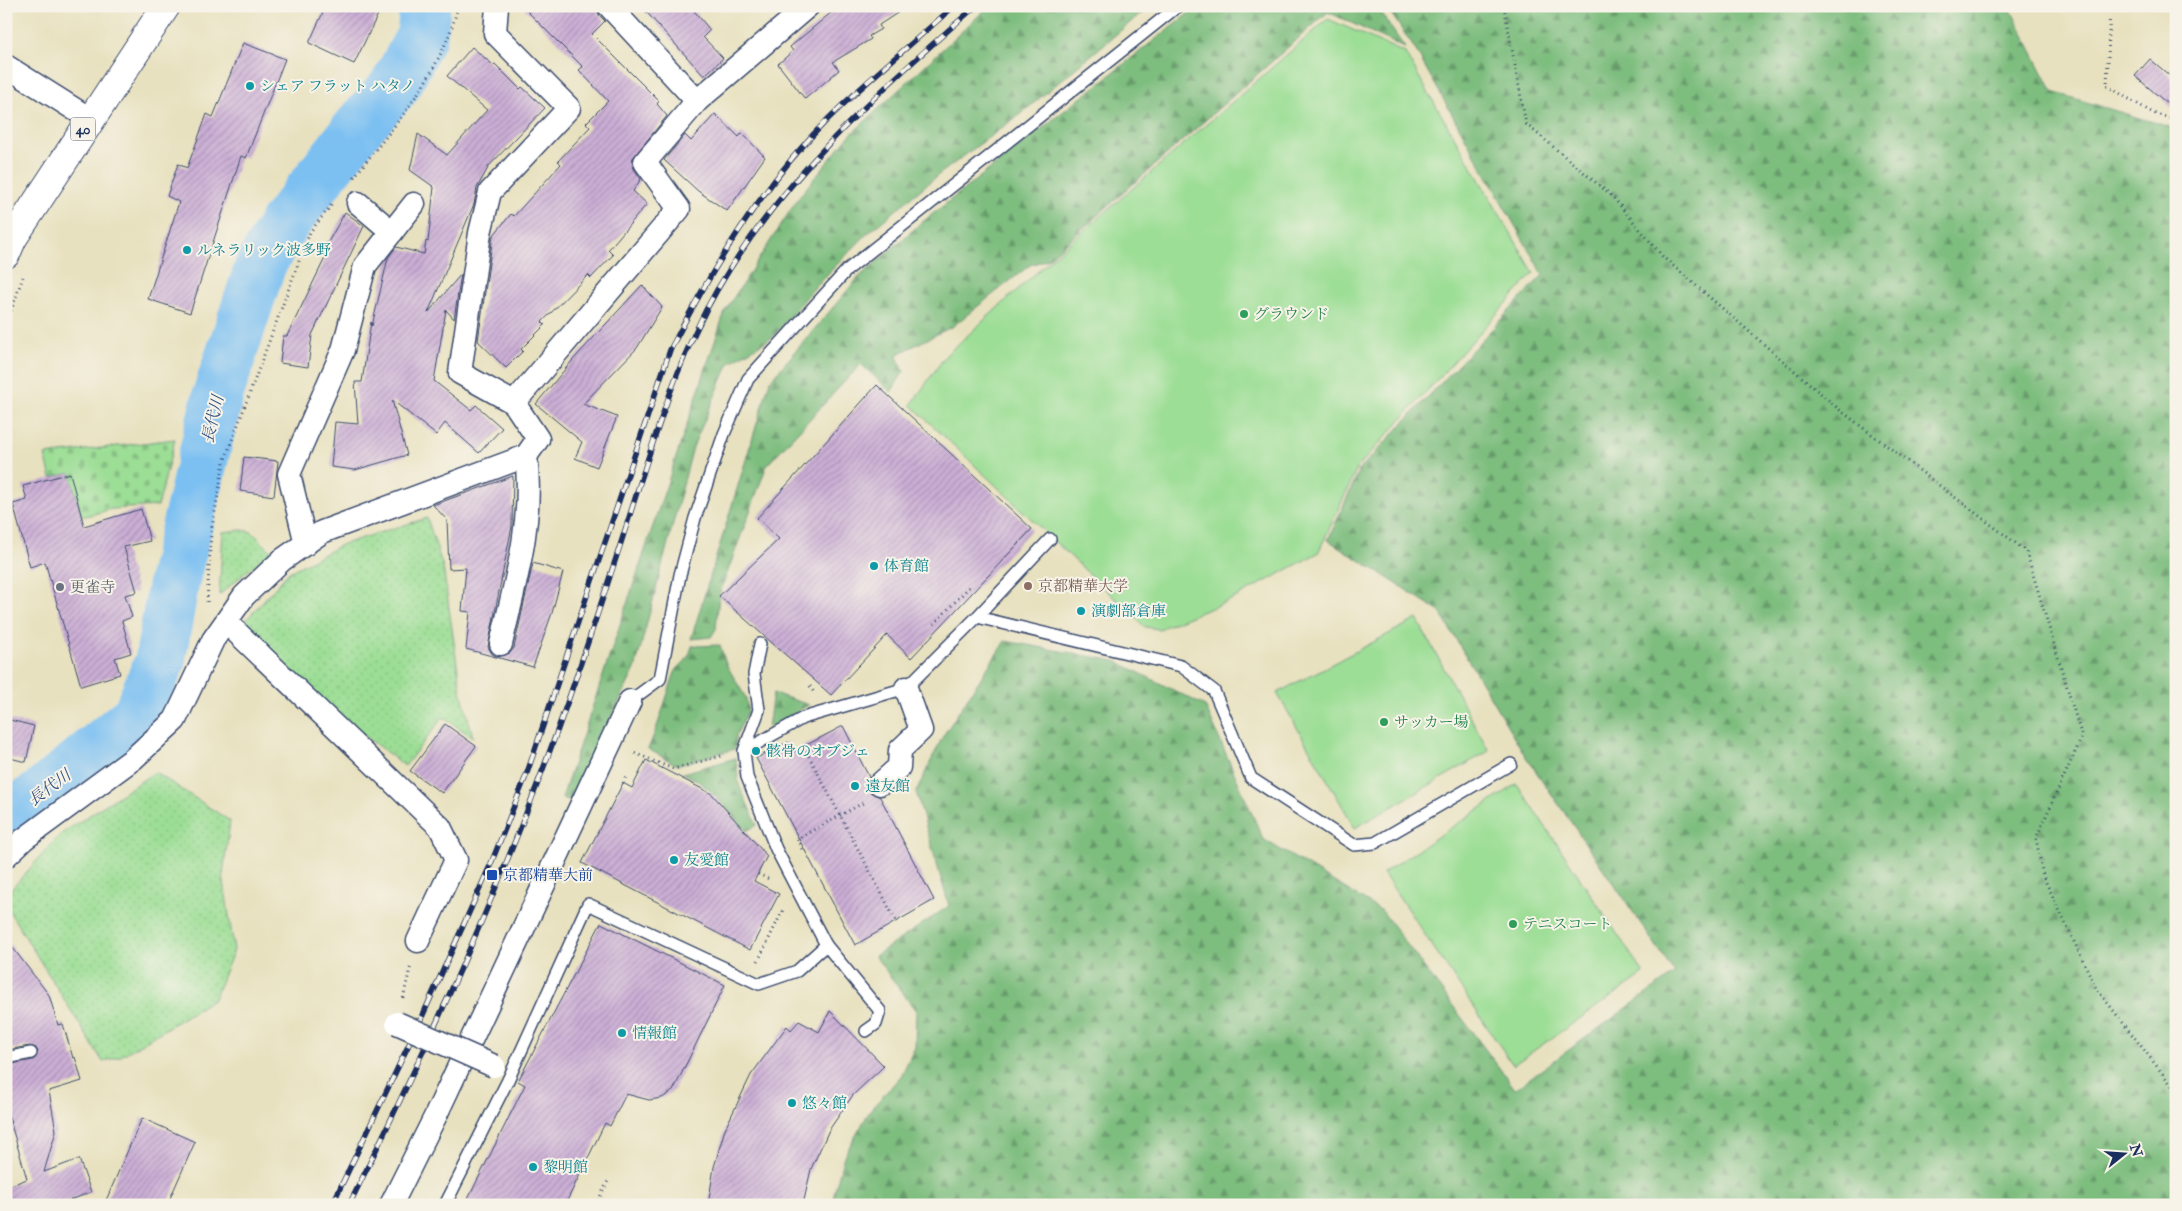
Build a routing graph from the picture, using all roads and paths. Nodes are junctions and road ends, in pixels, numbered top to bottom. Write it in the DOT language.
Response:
graph roads {
  1 [pos="166,6"];
  2 [pos="458,6"];
  3 [pos="497,6"];
  4 [pos="609,6"];
  5 [pos="808,6"];
  6 [pos="1178,6"];
  7 [pos="1504,6"];
  8 [pos="2110,6"];
  9 [pos="6,66"];
  10 [pos="697,101"];
  11 [pos="90,119"];
  12 [pos="2176,120"];
  13 [pos="352,180"];
  14 [pos="334,202"];
  15 [pos="358,203"];
  16 [pos="414,204"];
  17 [pos="392,232"];
  18 [pos="6,254"];
  19 [pos="514,403"];
  20 [pos="526,456"];
  21 [pos="1050,539"];
  22 [pos="306,544"];
  23 [pos="969,586"];
  24 [pos="977,617"];
  25 [pos="934,624"];
  26 [pos="219,631"];
  27 [pos="501,644"];
  28 [pos="760,644"];
  29 [pos="906,688"];
  30 [pos="630,701"];
  31 [pos="804,747"];
  32 [pos="744,751"];
  33 [pos="636,753"];
  34 [pos="1511,764"];
  35 [pos="880,784"];
  36 [pos="866,802"];
  37 [pos="798,839"];
  38 [pos="6,856"];
  39 [pos="777,921"];
  40 [pos="896,921"];
  41 [pos="826,945"];
  42 [pos="415,951"];
  43 [pos="749,979"];
  44 [pos="397,1023"];
  45 [pos="866,1031"];
  46 [pos="31,1053"];
  47 [pos="6,1058"];
  48 [pos="502,1072"];
  49 [pos="2176,1091"];
  50 [pos="608,1181"];
  51 [pos="604,1189"];
  52 [pos="391,1205"];
  53 [pos="446,1205"];
  54 [pos="596,1205"];
  1 -- 11 [label="main road, 40"];
  2 -- 13 [label="path"];
  3 -- 19 [label="street"];
  4 -- 10 [label="street"];
  5 -- 10 [label="street"];
  6 -- 30 [label="lane"];
  7 -- 49 [label="path"];
  8 -- 12 [label="path"];
  9 -- 11 [label="street"];
  10 -- 19 [label="street"];
  11 -- 18 [label="main road, 40"];
  14 -- 26 [label="path"];
  15 -- 17 [label="street"];
  16 -- 17 [label="street"];
  17 -- 22 [label="street"];
  19 -- 20 [label="street"];
  20 -- 22 [label="street"];
  20 -- 27 [label="street"];
  21 -- 24 [label="lane"];
  22 -- 26 [label="street"];
  23 -- 25 [label="path"];
  24 -- 29 [label="lane"];
  24 -- 34 [label="lane"];
  26 -- 38 [label="street"];
  26 -- 42 [label="street"];
  28 -- 32 [label="lane"];
  29 -- 32 [label="lane"];
  29 -- 35 [label="street"];
  30 -- 52 [label="street"];
  31 -- 40 [label="path"];
  32 -- 33 [label="path"];
  32 -- 41 [label="lane"];
  36 -- 37 [label="path"];
  39 -- 43 [label="path"];
  41 -- 43 [label="lane"];
  41 -- 45 [label="lane"];
  42 -- 44 [label="path"];
  43 -- 48 [label="lane"];
  44 -- 48 [label="street, bridge"];
  46 -- 47 [label="lane"];
  48 -- 53 [label="lane"];
  50 -- 54 [label="path"];
  51 -- 54 [label="path"];
}
